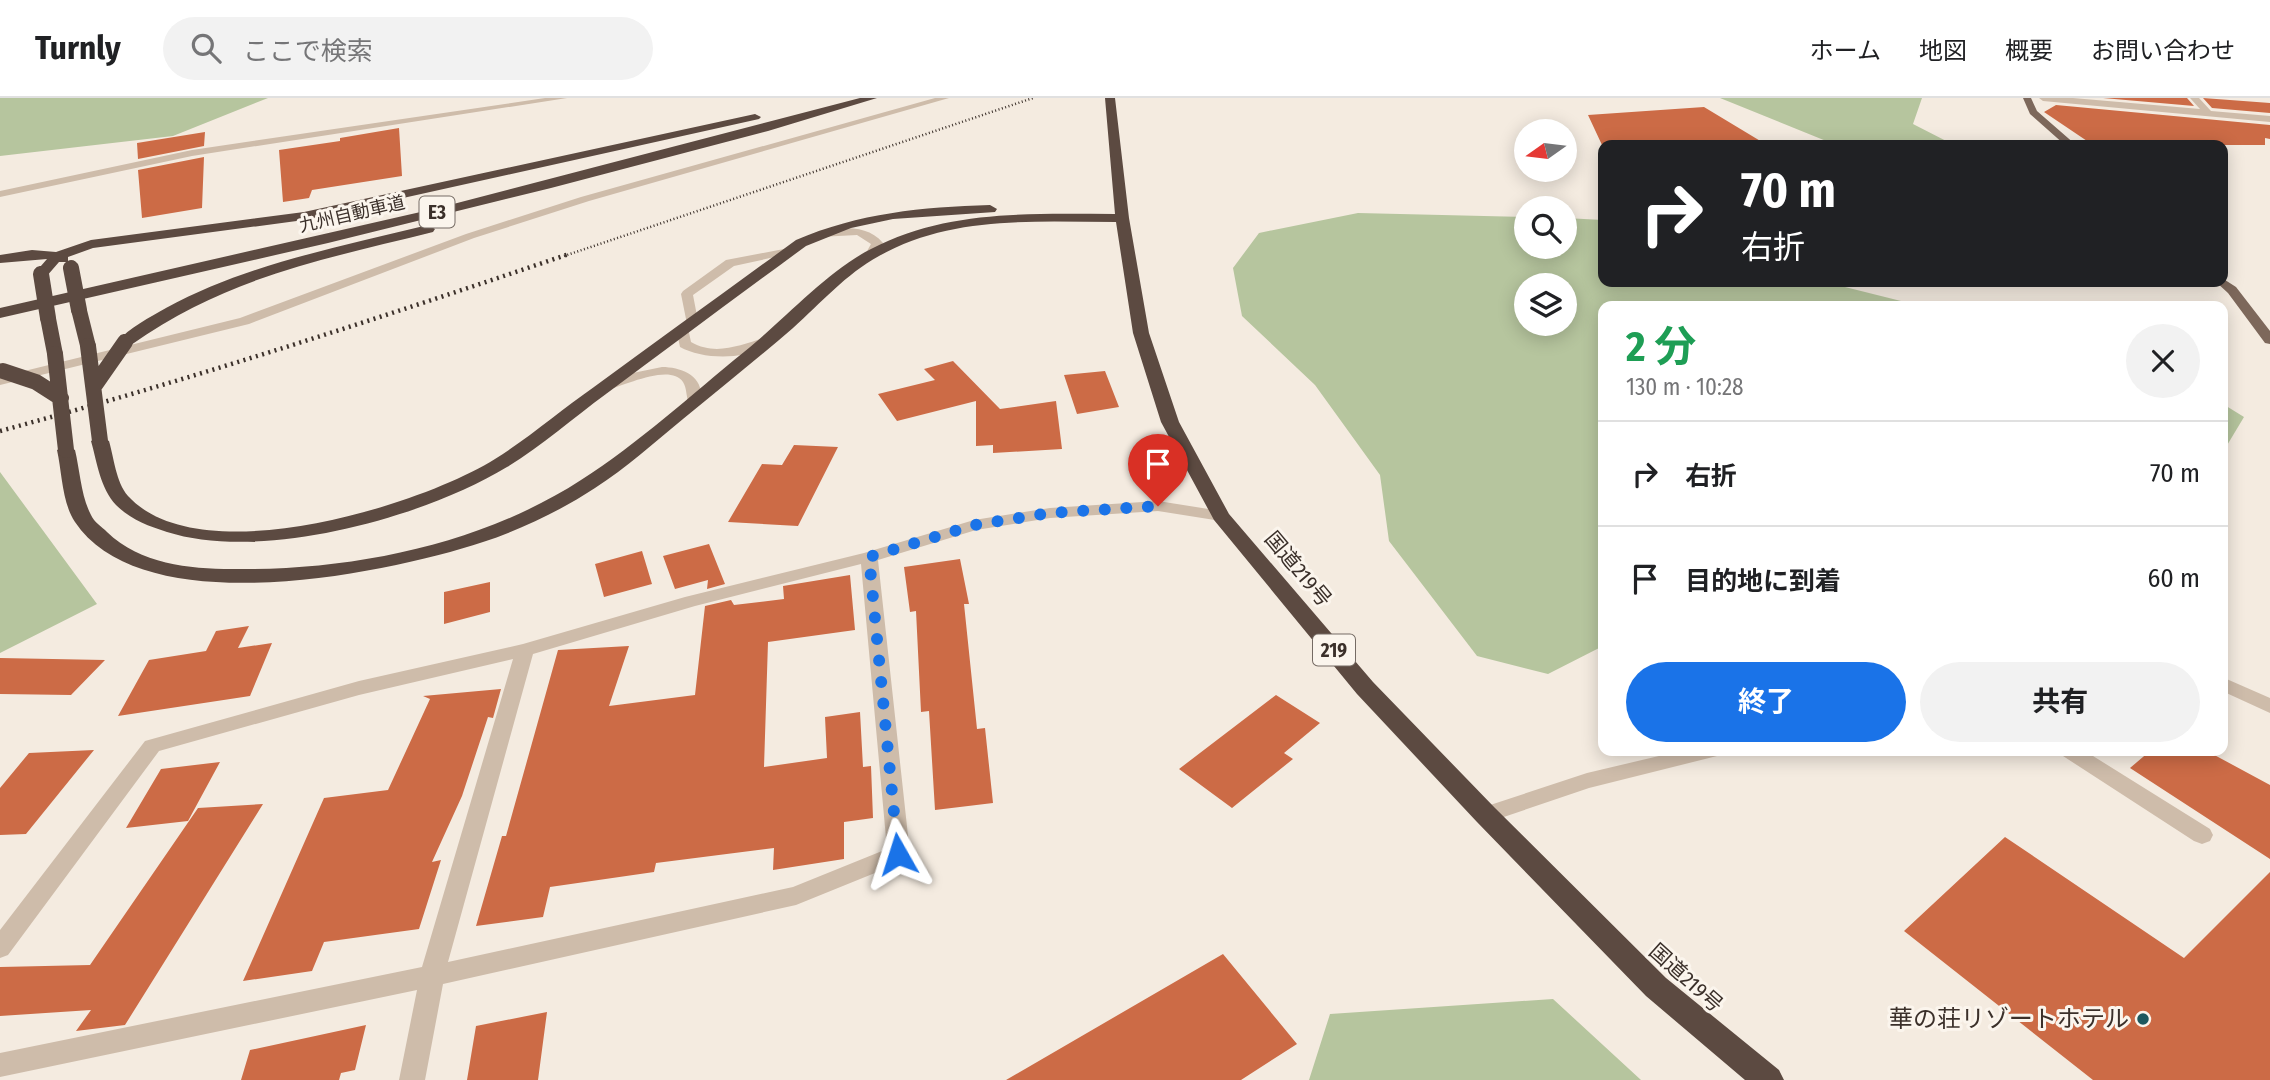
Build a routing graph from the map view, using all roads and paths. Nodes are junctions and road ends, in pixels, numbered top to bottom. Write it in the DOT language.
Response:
graph roads {
  1 [pos="563,98"];
  2 [pos="874,98"];
  3 [pos="945,98"];
  4 [pos="1110,98"];
  5 [pos="2027,98"];
  6 [pos="2043,98"];
  7 [pos="2193,98"];
  8 [pos="2208,113"];
  9 [pos="2270,119"];
  10 [pos="2065,140"];
  11 [pos="0,194"];
  12 [pos="1121,212"];
  13 [pos="819,234"];
  14 [pos="789,251"];
  15 [pos="872,253"];
  16 [pos="57,256"];
  17 [pos="0,259"];
  18 [pos="2228,287"];
  19 [pos="0,299"];
  20 [pos="0,313"];
  21 [pos="687,325"];
  22 [pos="2270,340"];
  23 [pos="768,341"];
  24 [pos="1,374"];
  25 [pos="95,385"];
  26 [pos="607,386"];
  27 [pos="61,398"];
  28 [pos="694,401"];
  29 [pos="1221,516"];
  30 [pos="869,557"];
  31 [pos="525,650"];
  32 [pos="2228,686"];
  33 [pos="2270,706"];
  34 [pos="1690,756"];
  35 [pos="2078,756"];
  36 [pos="1486,815"];
  37 [pos="2202,835"];
  38 [pos="0,948"];
  39 [pos="432,976"];
  40 [pos="0,1065"];
  41 [pos="412,1080"];
  42 [pos="1768,1080"];
  1 -- 11 [label="street"];
  2 -- 20 [label="highway, 九州自動車道 / E3"];
  2 -- 25 [label="highway, bridge"];
  3 -- 24 [label="street"];
  4 -- 12 [label="highway, 国道219号 / 219"];
  5 -- 10 [label="main road"];
  6 -- 8 [label="street"];
  7 -- 8 [label="street"];
  8 -- 9 [label="street"];
  12 -- 13 [label="highway"];
  12 -- 15 [label="highway"];
  12 -- 29 [label="highway, 国道219号 / 219"];
  13 -- 14 [label="highway"];
  13 -- 15 [label="street"];
  14 -- 21 [label="highway"];
  14 -- 21 [label="street"];
  15 -- 23 [label="highway"];
  16 -- 17 [label="highway"];
  16 -- 19 [label="highway, 九州自動車道 / E3"];
  16 -- 25 [label="highway, bridge"];
  16 -- 27 [label="highway, bridge"];
  18 -- 22 [label="main road"];
  21 -- 23 [label="street"];
  21 -- 26 [label="highway"];
  23 -- 28 [label="highway"];
  24 -- 27 [label="highway, bridge"];
  25 -- 26 [label="highway, bridge"];
  26 -- 28 [label="street"];
  27 -- 28 [label="highway, bridge"];
  29 -- 30 [label="street"];
  29 -- 36 [label="highway, 国道219号 / 219"];
  30 -- 31 [label="street"];
  30 -- 39 [label="street"];
  31 -- 38 [label="street"];
  31 -- 39 [label="street"];
  32 -- 33 [label="street"];
  34 -- 36 [label="street"];
  35 -- 37 [label="street"];
  36 -- 42 [label="highway, 国道219号 / 219"];
  39 -- 40 [label="street"];
  39 -- 41 [label="street"];
}
